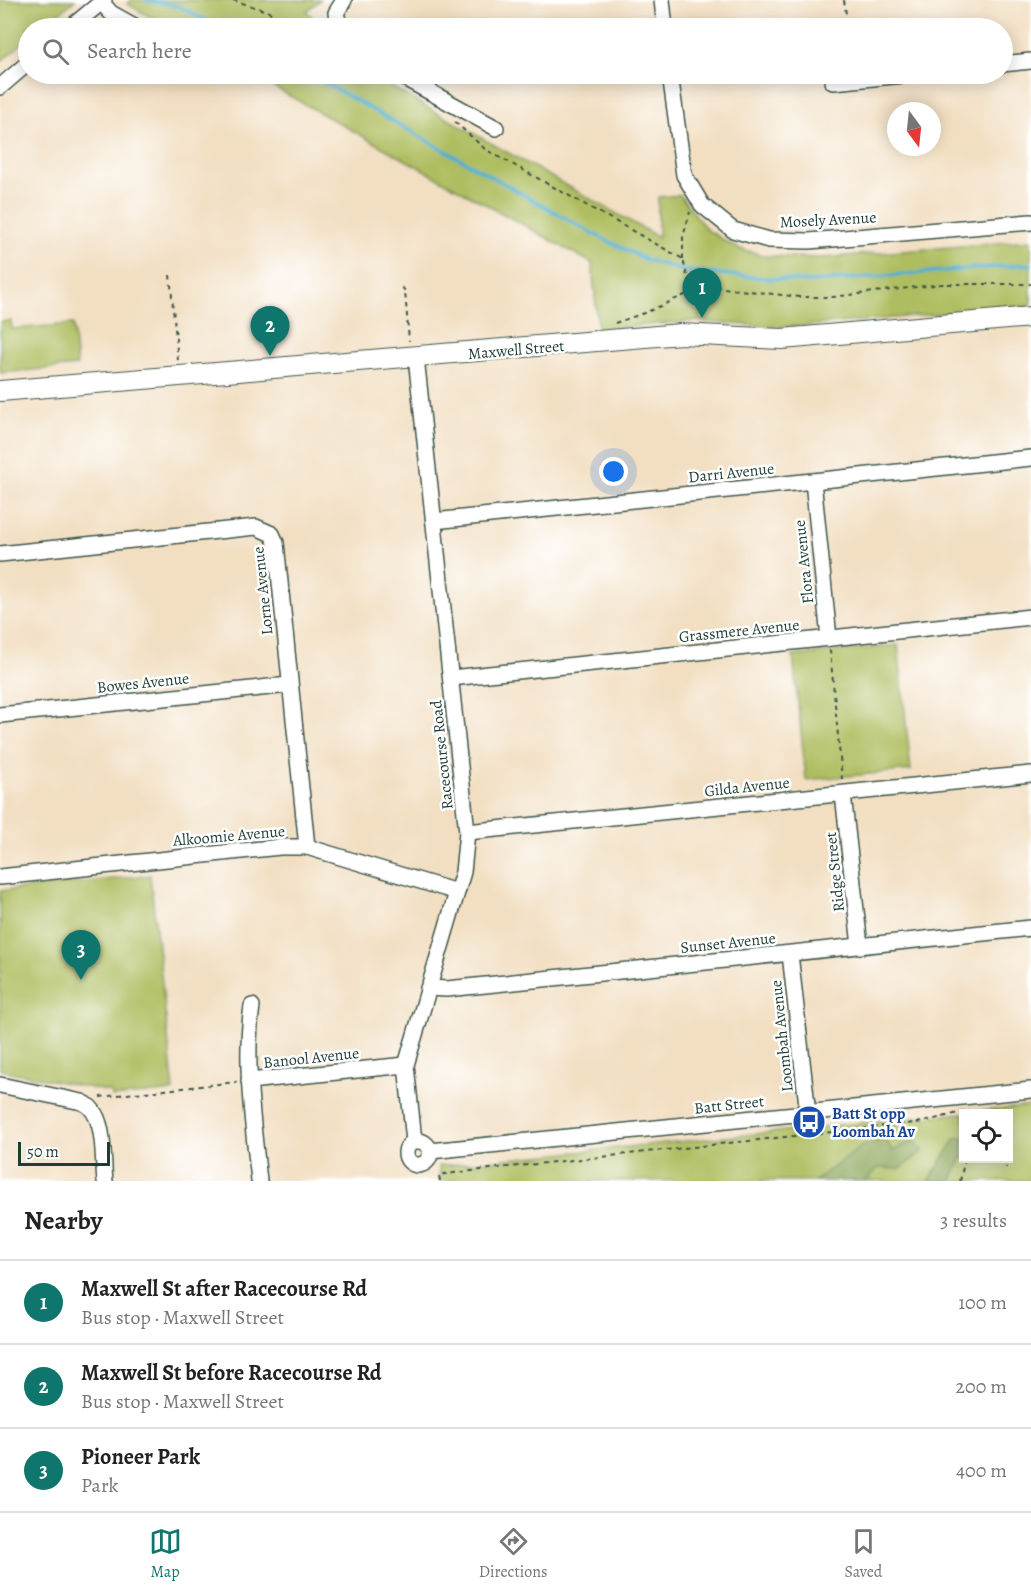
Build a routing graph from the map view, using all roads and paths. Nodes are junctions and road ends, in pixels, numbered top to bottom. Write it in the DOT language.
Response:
graph roads {
  1 [pos="233,0"];
  2 [pos="344,0"];
  3 [pos="662,0"];
  4 [pos="844,0"];
  5 [pos="103,1"];
  6 [pos="82,18"];
  7 [pos="120,18"];
  8 [pos="280,18"];
  9 [pos="338,18"];
  10 [pos="664,18"];
  11 [pos="847,18"];
  12 [pos="1031,61"];
  13 [pos="1013,63"];
  14 [pos="18,72"];
  15 [pos="404,84"];
  16 [pos="671,84"];
  17 [pos="0,87"];
  18 [pos="450,119"];
  19 [pos="496,128"];
  20 [pos="697,200"];
  21 [pos="1031,222"];
  22 [pos="683,259"];
  23 [pos="170,275"];
  24 [pos="1031,284"];
  25 [pos="708,285"];
  26 [pos="402,287"];
  27 [pos="1031,317"];
  28 [pos="616,340"];
  29 [pos="412,349"];
  30 [pos="178,361"];
  31 [pos="0,391"];
  32 [pos="1031,458"];
  33 [pos="813,481"];
  34 [pos="434,521"];
  35 [pos="0,554"];
  36 [pos="1031,617"];
  37 [pos="829,638"];
  38 [pos="451,678"];
  39 [pos="289,685"];
  40 [pos="0,715"];
  41 [pos="1031,774"];
  42 [pos="843,794"];
  43 [pos="467,832"];
  44 [pos="307,847"];
  45 [pos="0,877"];
  46 [pos="457,892"];
  47 [pos="1031,928"];
  48 [pos="860,946"];
  49 [pos="790,954"];
  50 [pos="428,988"];
  51 [pos="252,1006"];
  52 [pos="406,1065"];
  53 [pos="249,1081"];
  54 [pos="0,1085"];
  55 [pos="1031,1090"];
  56 [pos="82,1102"];
  57 [pos="975,1108"];
  58 [pos="808,1114"];
  59 [pos="414,1142"];
  60 [pos="430,1151"];
  61 [pos="964,1163"];
  62 [pos="1006,1163"];
  63 [pos="417,1165"];
  64 [pos="1006,1168"];
  65 [pos="105,1181"];
  66 [pos="259,1181"];
  67 [pos="418,1181"];
  68 [pos="440,1181"];
  69 [pos="960,1181"];
  1 -- 8 [label="path"];
  2 -- 9 [label="street"];
  3 -- 10 [label="street"];
  4 -- 11 [label="path"];
  5 -- 6 [label="street"];
  5 -- 7 [label="street"];
  12 -- 13 [label="street"];
  14 -- 17 [label="street"];
  15 -- 19 [label="street"];
  16 -- 20 [label="street, Mosely Avenue"];
  18 -- 22 [label="path"];
  20 -- 21 [label="street, Mosely Avenue"];
  20 -- 22 [label="path"];
  22 -- 25 [label="path"];
  23 -- 30 [label="path"];
  24 -- 25 [label="path"];
  25 -- 28 [label="path"];
  26 -- 29 [label="path"];
  27 -- 28 [label="main road, Maxwell Street"];
  28 -- 29 [label="main road, Maxwell Street"];
  29 -- 31 [label="main road, Maxwell Street"];
  29 -- 34 [label="street, Racecourse Road"];
  32 -- 33 [label="street, Darri Avenue"];
  33 -- 34 [label="street, Darri Avenue"];
  33 -- 37 [label="street, Flora Avenue"];
  34 -- 38 [label="street, Racecourse Road"];
  35 -- 39 [label="street, Lorne Avenue"];
  36 -- 37 [label="street, Grassmere Avenue"];
  37 -- 38 [label="street, Grassmere Avenue"];
  37 -- 42 [label="path"];
  38 -- 43 [label="street, Racecourse Road"];
  39 -- 40 [label="street, Bowes Avenue"];
  39 -- 44 [label="street, Lorne Avenue"];
  41 -- 42 [label="street, Gilda Avenue"];
  42 -- 43 [label="street, Gilda Avenue"];
  42 -- 48 [label="street, Ridge Street"];
  43 -- 46 [label="street, Racecourse Road"];
  44 -- 45 [label="street, Alkoomie Avenue"];
  44 -- 46 [label="street, Alkoomie Avenue"];
  46 -- 50 [label="street, Racecourse Road"];
  47 -- 48 [label="street, Sunset Avenue"];
  48 -- 49 [label="street, Sunset Avenue"];
  49 -- 50 [label="street, Sunset Avenue"];
  49 -- 58 [label="street, Loombah Avenue"];
  50 -- 52 [label="street, Racecourse Road"];
  51 -- 53 [label="street"];
  52 -- 53 [label="street, Banool Avenue"];
  52 -- 59 [label="street, Racecourse Road"];
  53 -- 56 [label="path"];
  53 -- 66 [label="street, Banool Avenue"];
  54 -- 56 [label="street"];
  55 -- 58 [label="street, Batt Street"];
  56 -- 65 [label="street"];
  57 -- 68 [label="path"];
  58 -- 60 [label="street, Batt Street"];
  59 -- 60 [label="street"];
  59 -- 63 [label="street"];
  60 -- 63 [label="street"];
  61 -- 69 [label="path"];
  62 -- 64 [label="path"];
  63 -- 67 [label="street"];
}
